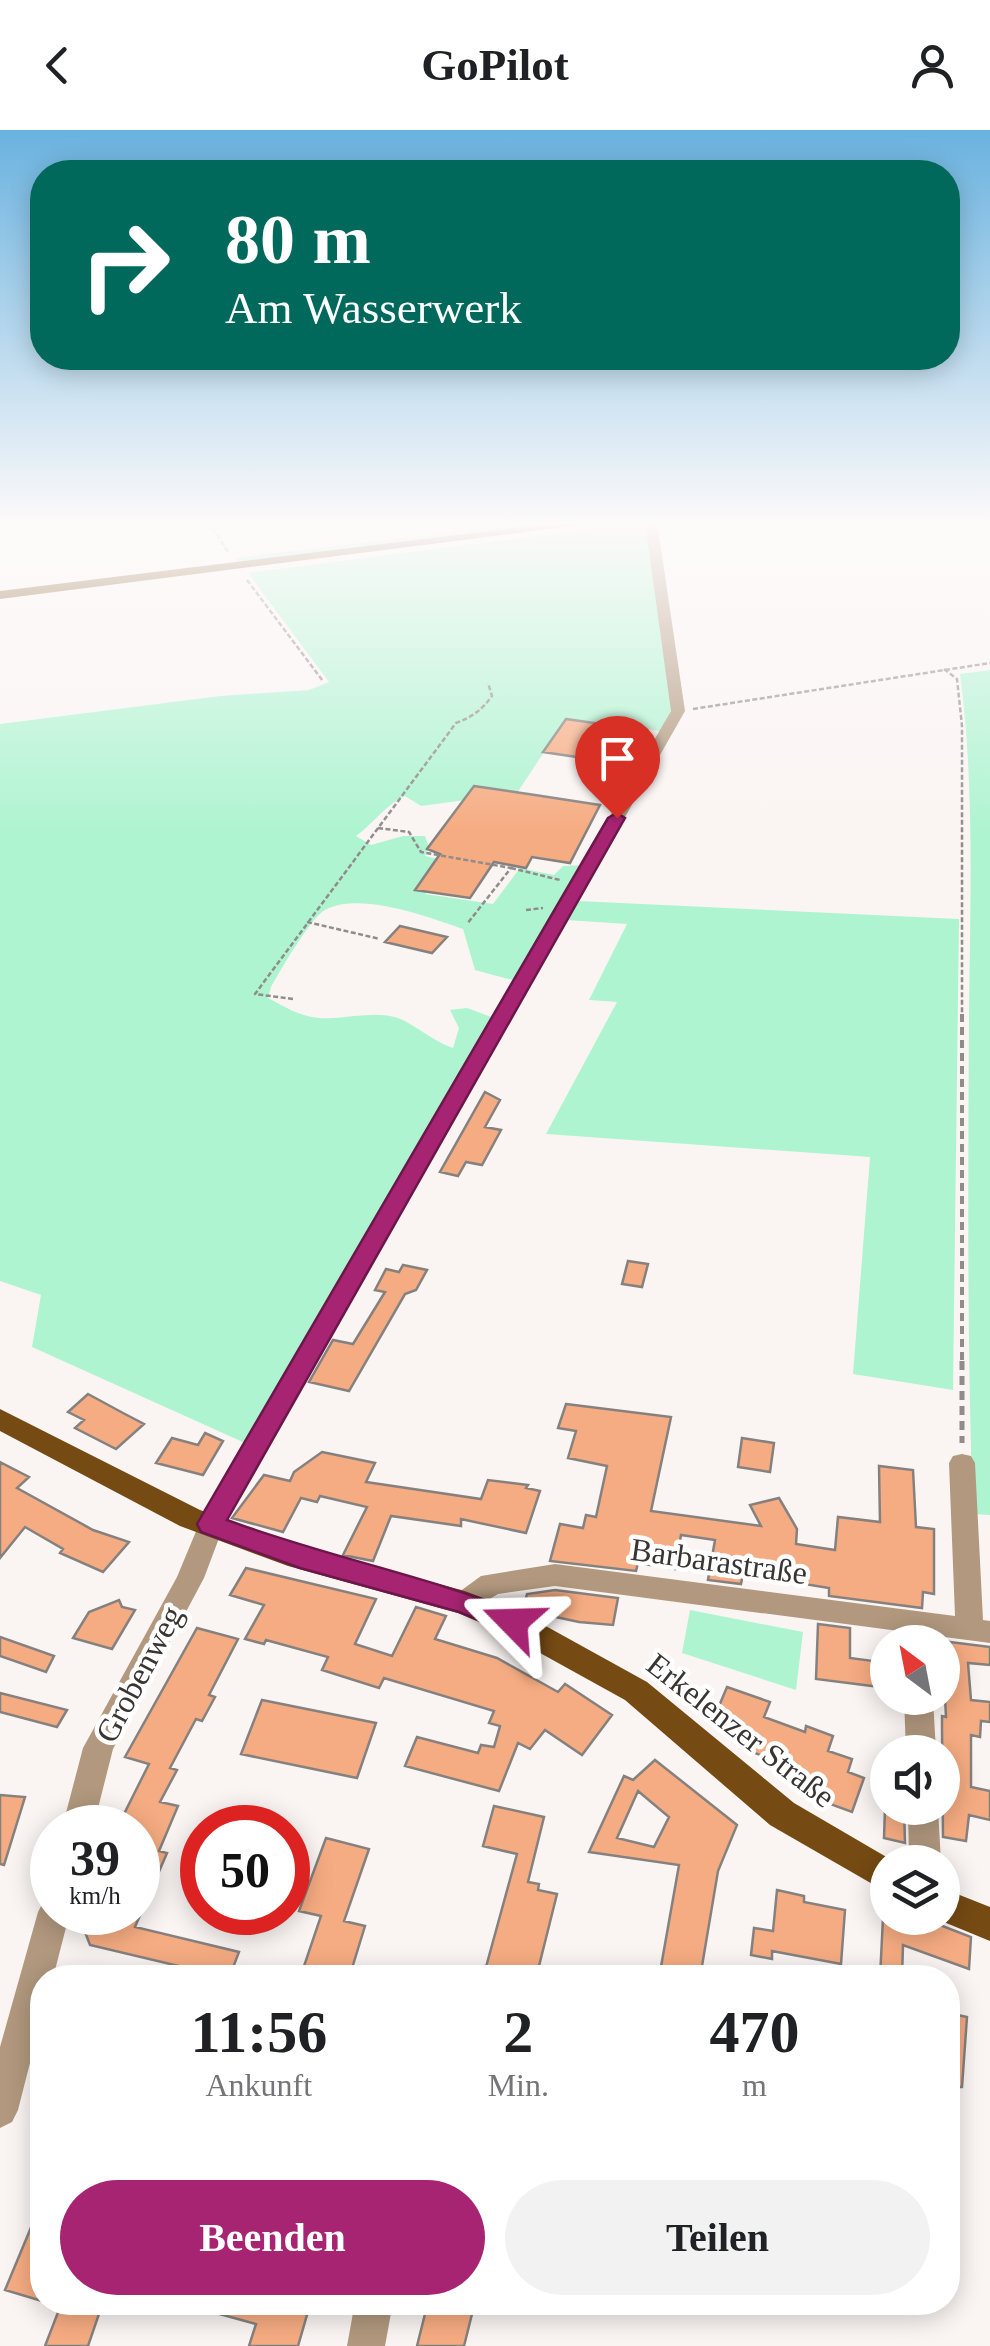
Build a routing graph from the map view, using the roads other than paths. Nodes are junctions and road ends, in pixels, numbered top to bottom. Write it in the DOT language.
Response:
graph roads {
  1 [pos="666,625"];
  2 [pos="5,1426"];
  3 [pos="962,1463"];
  4 [pos="210,1524"];
  5 [pos="465,1603"];
  6 [pos="870,1626"];
  7 [pos="980,1631"];
  8 [pos="83,1805"];
  9 [pos="870,1866"];
  10 [pos="960,1912"];
  11 [pos="990,1924"];
  12 [pos="49,1935"];
  13 [pos="43,1965"];
  14 [pos="30,2012"];
  15 [pos="0,2110"];
  16 [pos="372,2315"];
  17 [pos="366,2346"];
  1 -- 4 [label="street, Grobenweg"];
  2 -- 4 [label="main road, Erkelenzer Straße"];
  3 -- 7 [label="street, Barbarastraße"];
  4 -- 5 [label="main road, Erkelenzer Straße"];
  4 -- 8 [label="street, Grobenweg"];
  5 -- 6 [label="street, Barbarastraße"];
  5 -- 9 [label="main road, Erkelenzer Straße"];
  10 -- 11 [label="main road"];
  12 -- 13 [label="street"];
  14 -- 15 [label="street"];
  16 -- 17 [label="street"];
}
